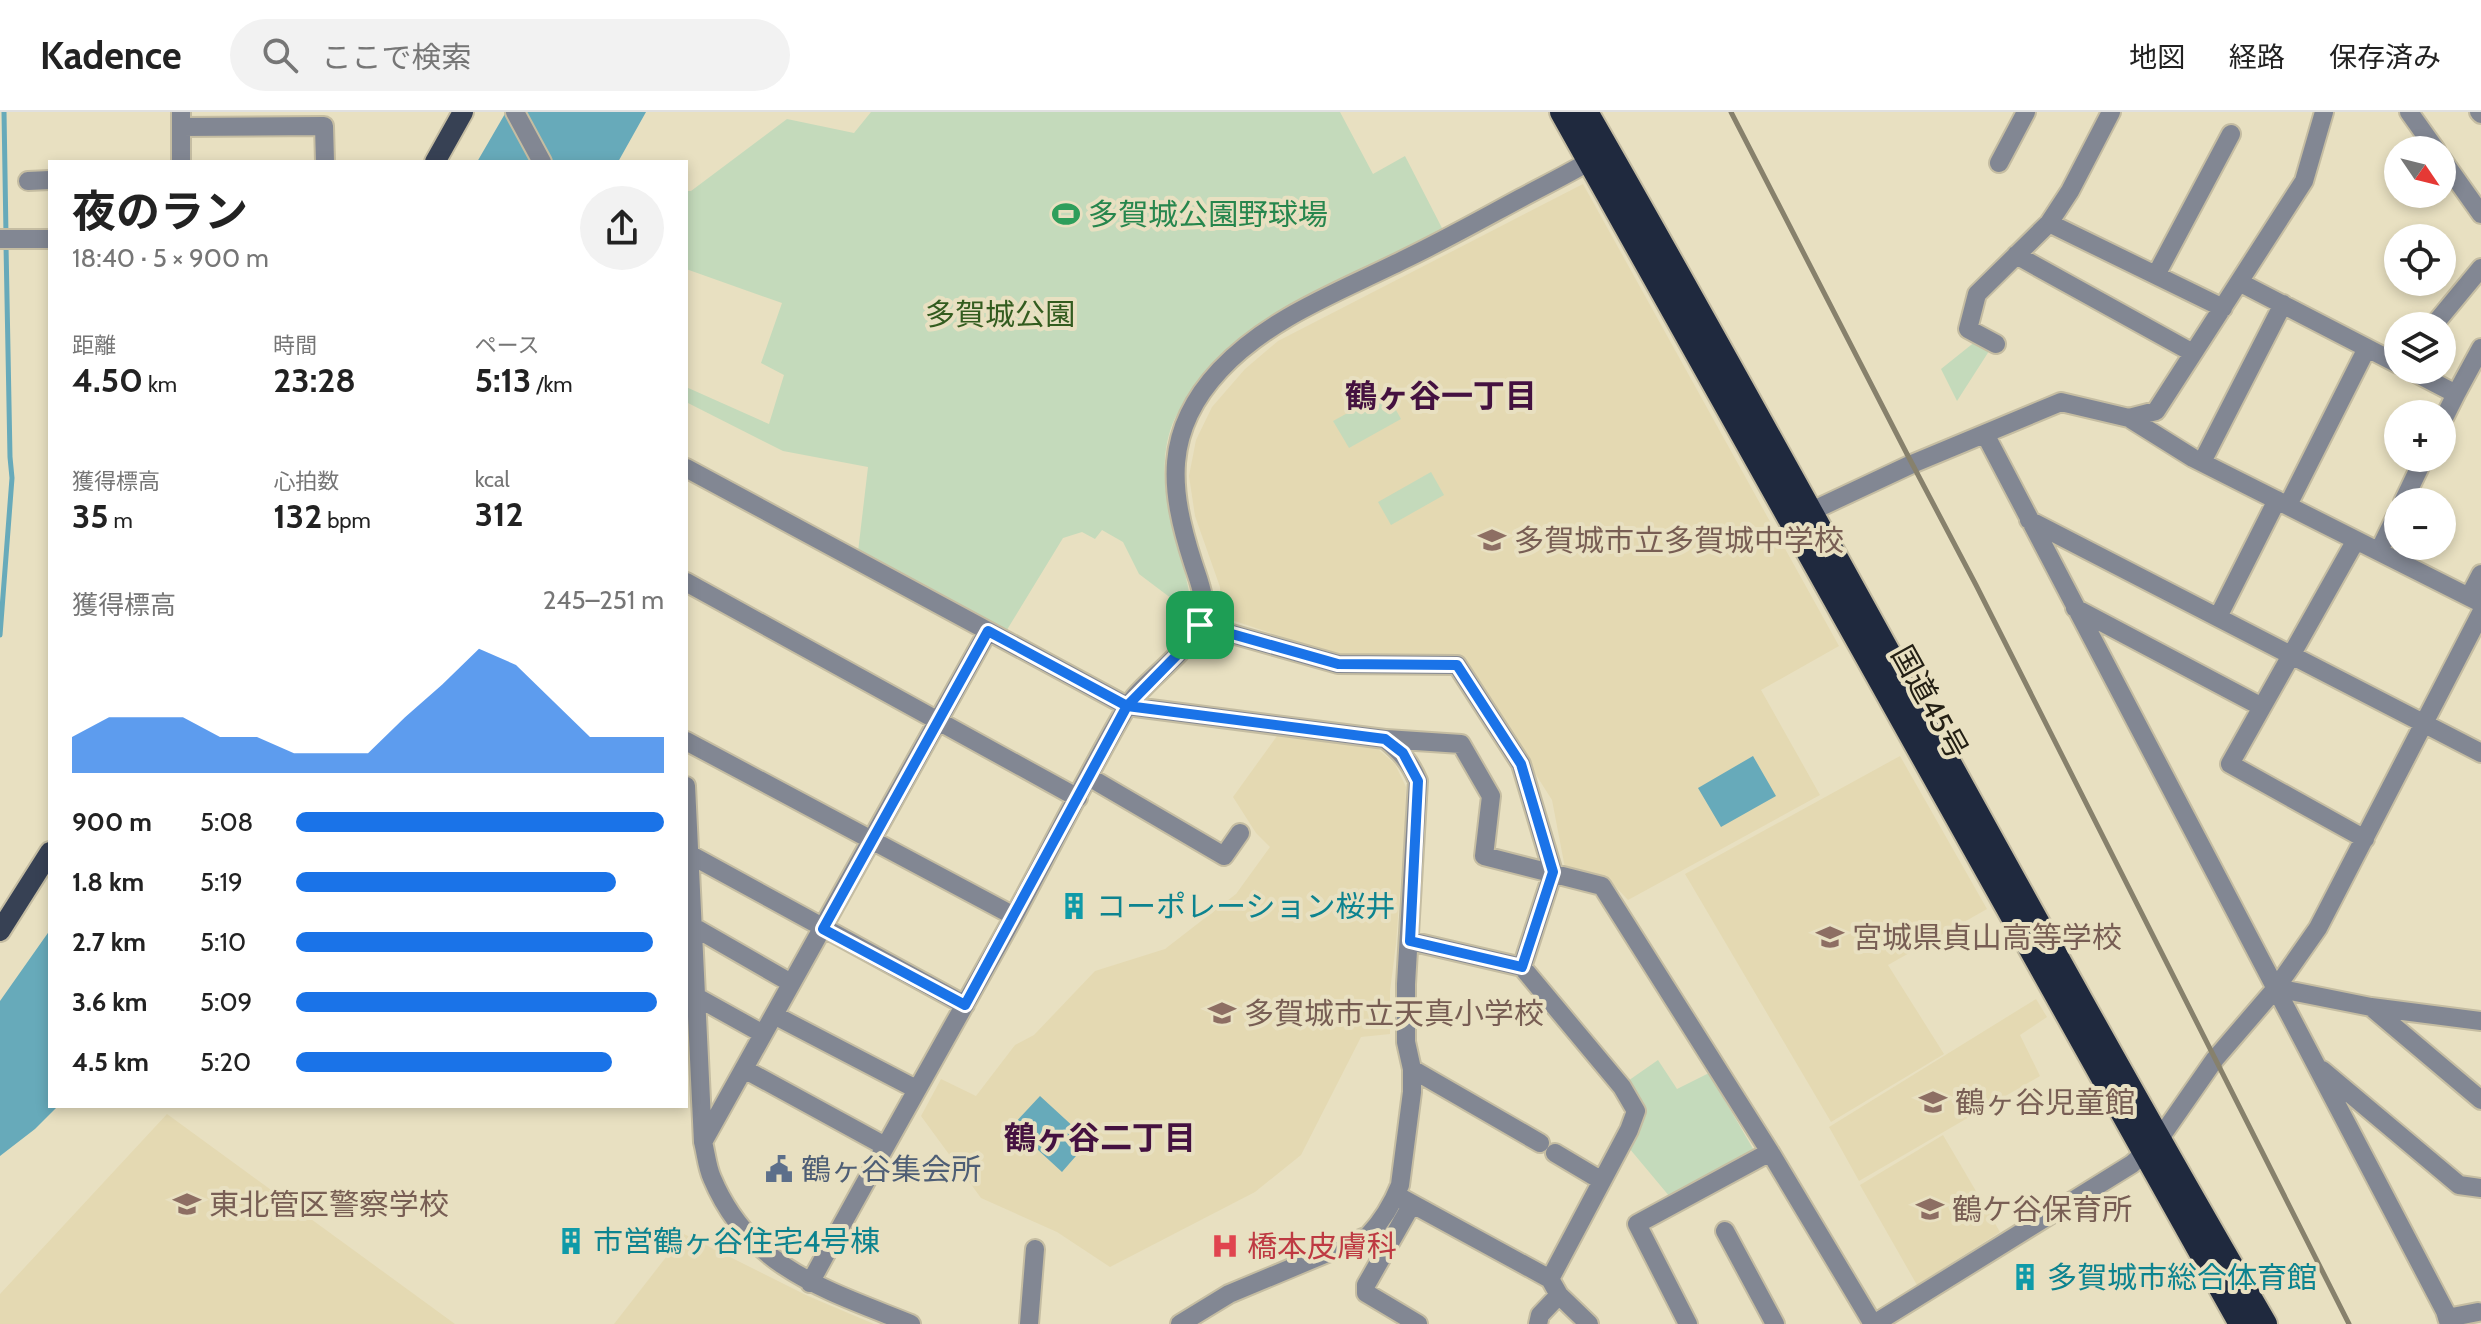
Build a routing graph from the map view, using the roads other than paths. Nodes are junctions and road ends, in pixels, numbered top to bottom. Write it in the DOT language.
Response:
graph roads {
  1 [pos="463,112"];
  2 [pos="515,112"];
  3 [pos="1562,112"];
  4 [pos="1586,112"];
  5 [pos="2026,112"];
  6 [pos="2111,112"];
  7 [pos="2324,112"];
  8 [pos="2409,112"];
  9 [pos="181,119"];
  10 [pos="2231,134"];
  11 [pos="2426,136"];
  12 [pos="1599,156"];
  13 [pos="181,160"];
  14 [pos="325,160"];
  15 [pos="436,160"];
  16 [pos="541,160"];
  17 [pos="1999,163"];
  18 [pos="2456,179"];
  19 [pos="48,180"];
  20 [pos="28,181"];
  21 [pos="2481,214"];
  22 [pos="2049,223"];
  23 [pos="0,239"];
  24 [pos="48,239"];
  25 [pos="2016,255"];
  26 [pos="2481,268"];
  27 [pos="2156,275"];
  28 [pos="2239,282"];
  29 [pos="2283,304"];
  30 [pos="2223,308"];
  31 [pos="2445,312"];
  32 [pos="1996,344"];
  33 [pos="2367,348"];
  34 [pos="2481,348"];
  35 [pos="2193,353"];
  36 [pos="2384,357"];
  37 [pos="2437,384"];
  38 [pos="2456,394"];
  39 [pos="2453,400"];
  40 [pos="2129,418"];
  41 [pos="1985,434"];
  42 [pos="2202,462"];
  43 [pos="688,469"];
  44 [pos="2282,502"];
  45 [pos="1801,516"];
  46 [pos="2029,520"];
  47 [pos="2356,540"];
  48 [pos="2384,541"];
  49 [pos="2379,551"];
  50 [pos="2481,574"];
  51 [pos="688,583"];
  52 [pos="2475,600"];
  53 [pos="2075,608"];
  54 [pos="2481,613"];
  55 [pos="2218,617"];
  56 [pos="1200,625"];
  57 [pos="988,631"];
  58 [pos="2291,655"];
  59 [pos="1127,706"];
  60 [pos="2262,707"];
  61 [pos="937,720"];
  62 [pos="2423,723"];
  63 [pos="1385,739"];
  64 [pos="688,742"];
  65 [pos="2481,753"];
  66 [pos="1089,777"];
  67 [pos="1078,798"];
  68 [pos="688,831"];
  69 [pos="1240,833"];
  70 [pos="872,839"];
  71 [pos="2365,839"];
  72 [pos="689,854"];
  73 [pos="48,855"];
  74 [pos="1553,872"];
  75 [pos="1014,916"];
  76 [pos="692,926"];
  77 [pos="823,929"];
  78 [pos="0,931"];
  79 [pos="1410,941"];
  80 [pos="1522,967"];
  81 [pos="791,983"];
  82 [pos="2276,988"];
  83 [pos="695,996"];
  84 [pos="965,1005"];
  85 [pos="2371,1007"];
  86 [pos="774,1015"];
  87 [pos="2481,1021"];
  88 [pos="763,1034"];
  89 [pos="2314,1063"];
  90 [pos="744,1069"];
  91 [pos="1412,1069"];
  92 [pos="692,1073"];
  93 [pos="916,1089"];
  94 [pos="2481,1100"];
  95 [pos="703,1142"];
  96 [pos="885,1146"];
  97 [pos="2152,1147"];
  98 [pos="1770,1152"];
  99 [pos="1602,1181"];
  100 [pos="2481,1188"];
  101 [pos="1404,1199"];
  102 [pos="1725,1231"];
  103 [pos="1035,1249"];
  104 [pos="810,1283"];
  105 [pos="1555,1287"];
  106 [pos="2478,1312"];
  107 [pos="2448,1321"];
  108 [pos="1182,1323"];
  109 [pos="911,1324"];
  110 [pos="1029,1324"];
  111 [pos="1418,1324"];
  112 [pos="1538,1324"];
  113 [pos="1589,1324"];
  114 [pos="1688,1324"];
  115 [pos="1775,1324"];
  116 [pos="1874,1324"];
  117 [pos="2241,1324"];
  118 [pos="2265,1324"];
  1 -- 15 [label="main road"];
  2 -- 16 [label="street"];
  3 -- 12 [label="highway, 国道45号"];
  4 -- 12 [label="highway, 国道45号"];
  5 -- 17 [label="street"];
  6 -- 22 [label="street"];
  7 -- 28 [label="street"];
  8 -- 11 [label="street"];
  9 -- 13 [label="street"];
  9 -- 14 [label="street"];
  10 -- 27 [label="street"];
  12 -- 45 [label="highway, 国道45号"];
  12 -- 56 [label="street"];
  18 -- 21 [label="street"];
  19 -- 20 [label="street"];
  22 -- 25 [label="street"];
  22 -- 27 [label="street"];
  23 -- 24 [label="street"];
  25 -- 32 [label="street"];
  25 -- 35 [label="street"];
  26 -- 31 [label="street"];
  27 -- 30 [label="street"];
  28 -- 29 [label="street"];
  28 -- 30 [label="street"];
  29 -- 33 [label="street"];
  29 -- 42 [label="street"];
  30 -- 35 [label="street"];
  33 -- 36 [label="street"];
  33 -- 44 [label="street"];
  34 -- 38 [label="street"];
  35 -- 40 [label="street"];
  37 -- 38 [label="street"];
  38 -- 39 [label="street"];
  40 -- 41 [label="street"];
  40 -- 42 [label="street"];
  41 -- 45 [label="street"];
  41 -- 46 [label="street"];
  42 -- 44 [label="street"];
  43 -- 57 [label="street"];
  44 -- 47 [label="street"];
  44 -- 55 [label="street"];
  45 -- 97 [label="highway, 国道45号"];
  46 -- 53 [label="street"];
  46 -- 55 [label="street"];
  47 -- 49 [label="street"];
  47 -- 58 [label="street"];
  48 -- 49 [label="street"];
  49 -- 52 [label="street"];
  50 -- 52 [label="street"];
  51 -- 61 [label="street"];
  53 -- 60 [label="street"];
  53 -- 82 [label="street"];
  54 -- 62 [label="street"];
  55 -- 58 [label="street"];
  56 -- 59 [label="street"];
  56 -- 74 [label="street"];
  57 -- 59 [label="street"];
  57 -- 61 [label="street"];
  58 -- 60 [label="street"];
  58 -- 62 [label="street"];
  59 -- 63 [label="street"];
  59 -- 66 [label="street"];
  60 -- 71 [label="street"];
  61 -- 67 [label="street"];
  61 -- 70 [label="street"];
  62 -- 65 [label="street"];
  62 -- 71 [label="street"];
  63 -- 74 [label="street"];
  63 -- 79 [label="street"];
  64 -- 70 [label="street"];
  66 -- 67 [label="street"];
  66 -- 69 [label="street"];
  67 -- 75 [label="street"];
  68 -- 72 [label="street"];
  70 -- 75 [label="street"];
  70 -- 77 [label="street"];
  71 -- 82 [label="street"];
  72 -- 76 [label="street"];
  72 -- 77 [label="street"];
  73 -- 78 [label="main road"];
  74 -- 80 [label="street"];
  74 -- 98 [label="street"];
  75 -- 84 [label="street"];
  76 -- 81 [label="street"];
  76 -- 83 [label="street"];
  77 -- 81 [label="street"];
  77 -- 84 [label="street"];
  79 -- 80 [label="street"];
  79 -- 91 [label="street"];
  80 -- 99 [label="street"];
  81 -- 86 [label="street"];
  82 -- 85 [label="street"];
  82 -- 89 [label="street"];
  82 -- 97 [label="street"];
  83 -- 88 [label="street"];
  83 -- 92 [label="street"];
  84 -- 93 [label="street"];
  85 -- 87 [label="street"];
  85 -- 94 [label="street"];
  86 -- 88 [label="street"];
  86 -- 93 [label="street"];
  88 -- 90 [label="street"];
  89 -- 100 [label="street"];
  89 -- 107 [label="street"];
  90 -- 95 [label="street"];
  90 -- 96 [label="street"];
  91 -- 99 [label="street"];
  91 -- 101 [label="street"];
  92 -- 95 [label="street"];
  93 -- 96 [label="street"];
  95 -- 104 [label="street"];
  96 -- 104 [label="street"];
  97 -- 116 [label="street"];
  97 -- 117 [label="highway, 国道45号"];
  97 -- 118 [label="highway, 国道45号"];
  98 -- 114 [label="street"];
  98 -- 116 [label="street"];
  99 -- 105 [label="street"];
  101 -- 105 [label="street"];
  101 -- 108 [label="street"];
  101 -- 111 [label="street"];
  102 -- 115 [label="street"];
  103 -- 110 [label="street"];
  104 -- 109 [label="street"];
  105 -- 112 [label="street"];
  105 -- 113 [label="street"];
  106 -- 107 [label="street"];
}
